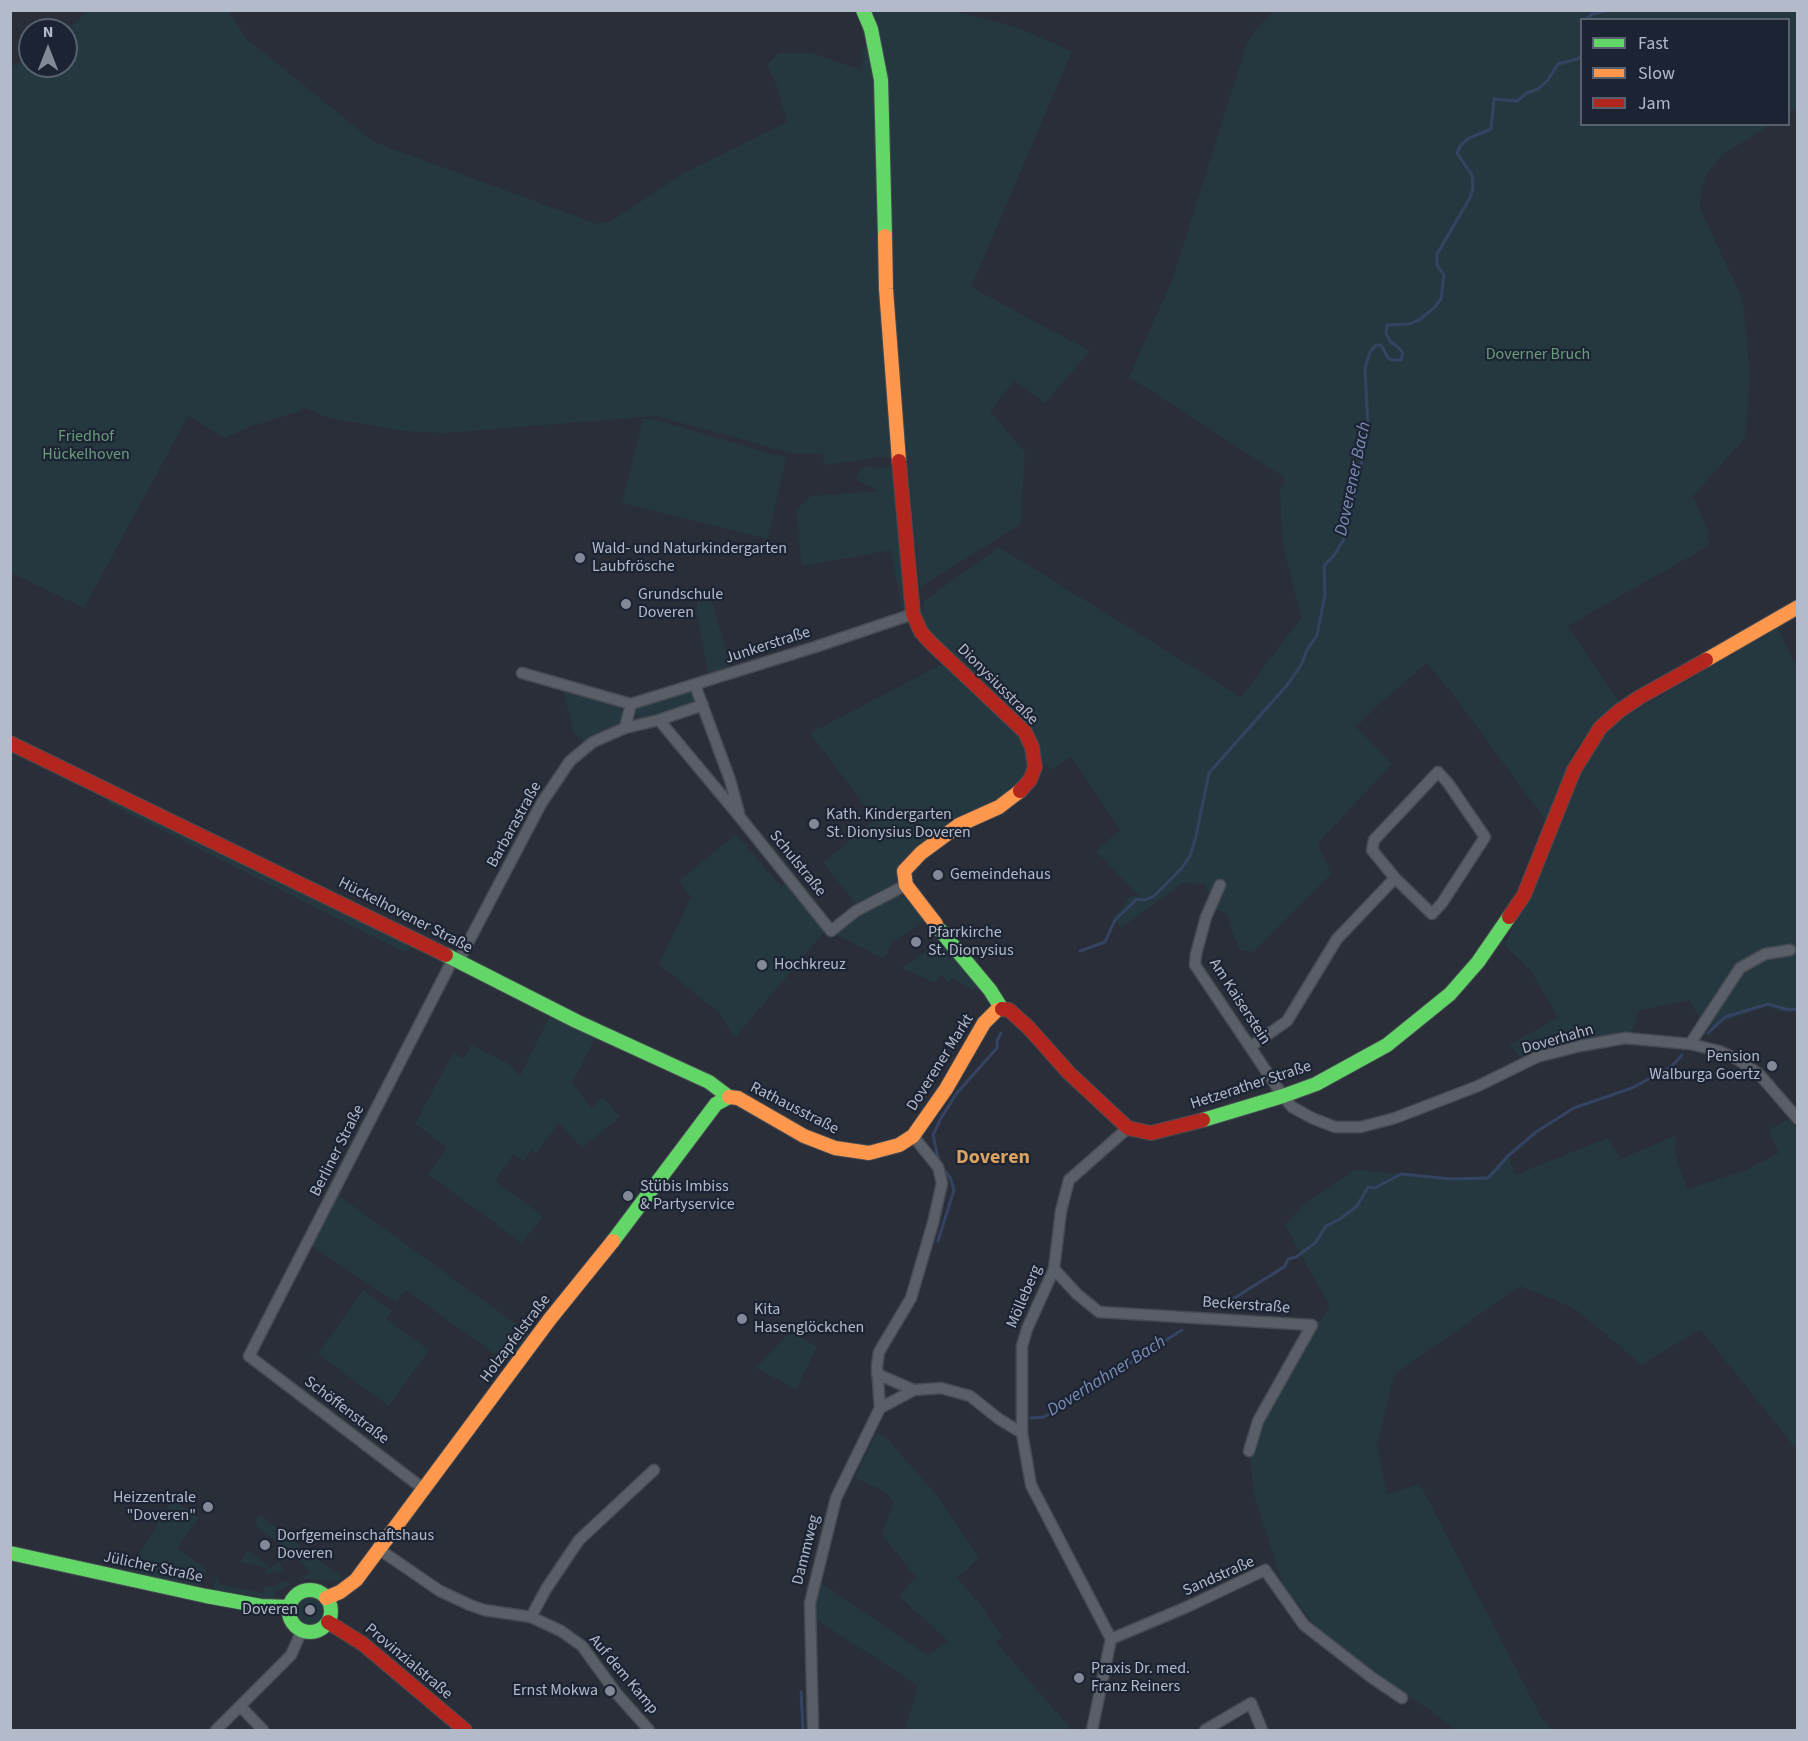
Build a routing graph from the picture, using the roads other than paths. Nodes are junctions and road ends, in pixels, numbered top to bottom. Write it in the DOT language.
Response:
graph roads {
  1 [pos="863,10"];
  2 [pos="1797,607"];
  3 [pos="913,614"];
  4 [pos="522,673"];
  5 [pos="695,685"];
  6 [pos="631,704"];
  7 [pos="703,705"];
  8 [pos="658,720"];
  9 [pos="625,728"];
  10 [pos="10,743"];
  11 [pos="740,816"];
  12 [pos="1395,878"];
  13 [pos="906,885"];
  14 [pos="1220,885"];
  15 [pos="1790,950"];
  16 [pos="456,960"];
  17 [pos="1002,1009"];
  18 [pos="1690,1044"];
  19 [pos="1250,1047"];
  20 [pos="1283,1096"];
  21 [pos="729,1097"];
  22 [pos="1797,1119"];
  23 [pos="1128,1128"];
  24 [pos="913,1136"];
  25 [pos="1054,1269"];
  26 [pos="249,1356"];
  27 [pos="877,1374"];
  28 [pos="914,1390"];
  29 [pos="880,1408"];
  30 [pos="1022,1433"];
  31 [pos="1249,1451"];
  32 [pos="654,1470"];
  33 [pos="425,1490"];
  34 [pos="380,1550"];
  35 [pos="10,1553"];
  36 [pos="326,1598"];
  37 [pos="290,1608"];
  38 [pos="531,1617"];
  39 [pos="328,1622"];
  40 [pos="302,1630"];
  41 [pos="1111,1639"];
  42 [pos="1402,1698"];
  43 [pos="240,1706"];
  44 [pos="216,1731"];
  45 [pos="263,1731"];
  46 [pos="465,1731"];
  47 [pos="649,1731"];
  48 [pos="813,1731"];
  49 [pos="1092,1731"];
  50 [pos="1205,1731"];
  51 [pos="1262,1731"];
  1 -- 3 [label="street, Dionysiusstraße"];
  2 -- 20 [label="street, Hetzerather Straße"];
  3 -- 5 [label="street, Junkerstraße"];
  3 -- 13 [label="street, Dionysiusstraße"];
  4 -- 6 [label="street"];
  5 -- 6 [label="street, Junkerstraße"];
  5 -- 7 [label="street, Schulstraße"];
  6 -- 9 [label="street"];
  7 -- 8 [label="street, Barbarastraße"];
  7 -- 11 [label="street, Schulstraße"];
  8 -- 9 [label="street, Barbarastraße"];
  8 -- 11 [label="street, Schulstraße"];
  9 -- 16 [label="street, Barbarastraße"];
  10 -- 16 [label="street, Hückelhovener Straße"];
  11 -- 13 [label="street, Schulstraße"];
  12 -- 12 [label="street"];
  12 -- 19 [label="street"];
  13 -- 17 [label="street"];
  14 -- 19 [label="street, Am Kaiserstein"];
  15 -- 18 [label="street"];
  16 -- 21 [label="street, Hückelhovener Straße"];
  16 -- 26 [label="street, Berliner Straße"];
  17 -- 23 [label="street"];
  17 -- 24 [label="street, Doverener Markt"];
  18 -- 20 [label="street, Doverhahn"];
  18 -- 22 [label="street, Doverhahn"];
  19 -- 20 [label="street, Am Kaiserstein"];
  20 -- 23 [label="street, Hetzerather Straße"];
  21 -- 24 [label="street, Rathausstraße"];
  21 -- 33 [label="street, Holzapfelstraße"];
  23 -- 25 [label="street, Mölleberg"];
  24 -- 27 [label="street, Doverener Markt"];
  25 -- 30 [label="street, Mölleberg"];
  25 -- 31 [label="street, Beckerstraße"];
  26 -- 33 [label="street, Schöffenstraße"];
  27 -- 28 [label="street"];
  27 -- 29 [label="street"];
  28 -- 29 [label="street"];
  28 -- 30 [label="street"];
  29 -- 48 [label="street, Dammweg"];
  30 -- 41 [label="street, Mölleberg"];
  32 -- 38 [label="street"];
  33 -- 34 [label="street, Holzapfelstraße"];
  34 -- 36 [label="street, Holzapfelstraße"];
  34 -- 38 [label="street, Auf dem Kamp"];
  35 -- 37 [label="street, Jülicher Straße"];
  36 -- 37 [label="street"];
  36 -- 39 [label="street"];
  37 -- 40 [label="street"];
  38 -- 47 [label="street, Auf dem Kamp"];
  39 -- 40 [label="street"];
  39 -- 46 [label="street, Provinzialstraße"];
  40 -- 43 [label="street"];
  41 -- 42 [label="street, Sandstraße"];
  41 -- 49 [label="street"];
  43 -- 44 [label="street"];
  43 -- 45 [label="street"];
  50 -- 51 [label="street"];
}
